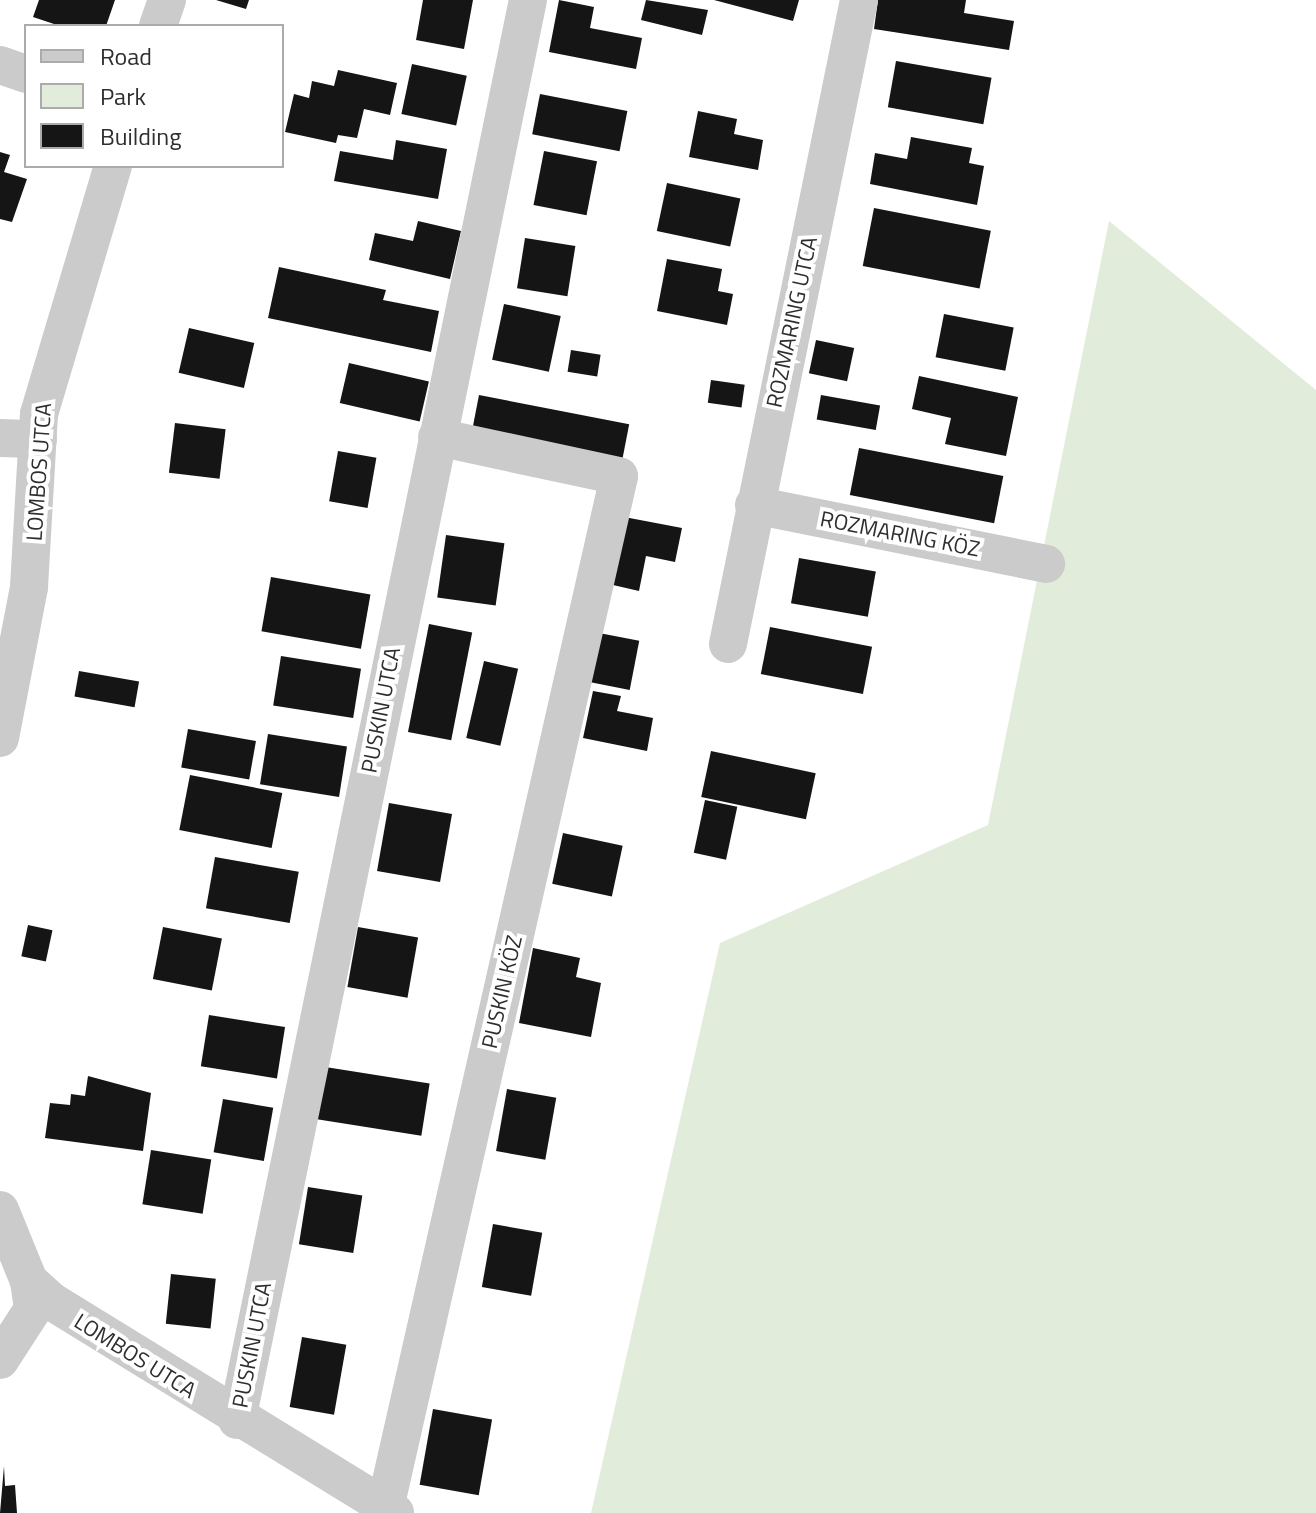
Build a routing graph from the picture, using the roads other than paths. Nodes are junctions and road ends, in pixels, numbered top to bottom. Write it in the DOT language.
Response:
graph roads {
  1 [pos="167,0"];
  2 [pos="528,0"];
  3 [pos="859,0"];
  4 [pos="159,24"];
  5 [pos="0,65"];
  6 [pos="24,73"];
  7 [pos="112,168"];
  8 [pos="437,437"];
  9 [pos="0,438"];
  10 [pos="38,439"];
  11 [pos="754,505"];
  12 [pos="1046,564"];
  13 [pos="728,644"];
  14 [pos="0,738"];
  15 [pos="0,1210"];
  16 [pos="29,1281"];
  17 [pos="0,1360"];
  18 [pos="237,1420"];
  19 [pos="390,1510"];
  1 -- 4 [label="street"];
  2 -- 8 [label="street, PUSKIN UTCA"];
  3 -- 11 [label="street, ROZMARING UTCA"];
  5 -- 6 [label="street"];
  7 -- 10 [label="street, LOMBOS UTCA"];
  8 -- 18 [label="street, PUSKIN UTCA"];
  8 -- 19 [label="street, PUSKIN KÖZ"];
  9 -- 10 [label="street"];
  10 -- 14 [label="street, LOMBOS UTCA"];
  11 -- 12 [label="street, ROZMARING KÖZ"];
  11 -- 13 [label="street, ROZMARING UTCA"];
  15 -- 16 [label="street, LOMBOS UTCA"];
  16 -- 17 [label="street"];
  16 -- 18 [label="street, LOMBOS UTCA"];
  18 -- 19 [label="street, LOMBOS UTCA"];
}
